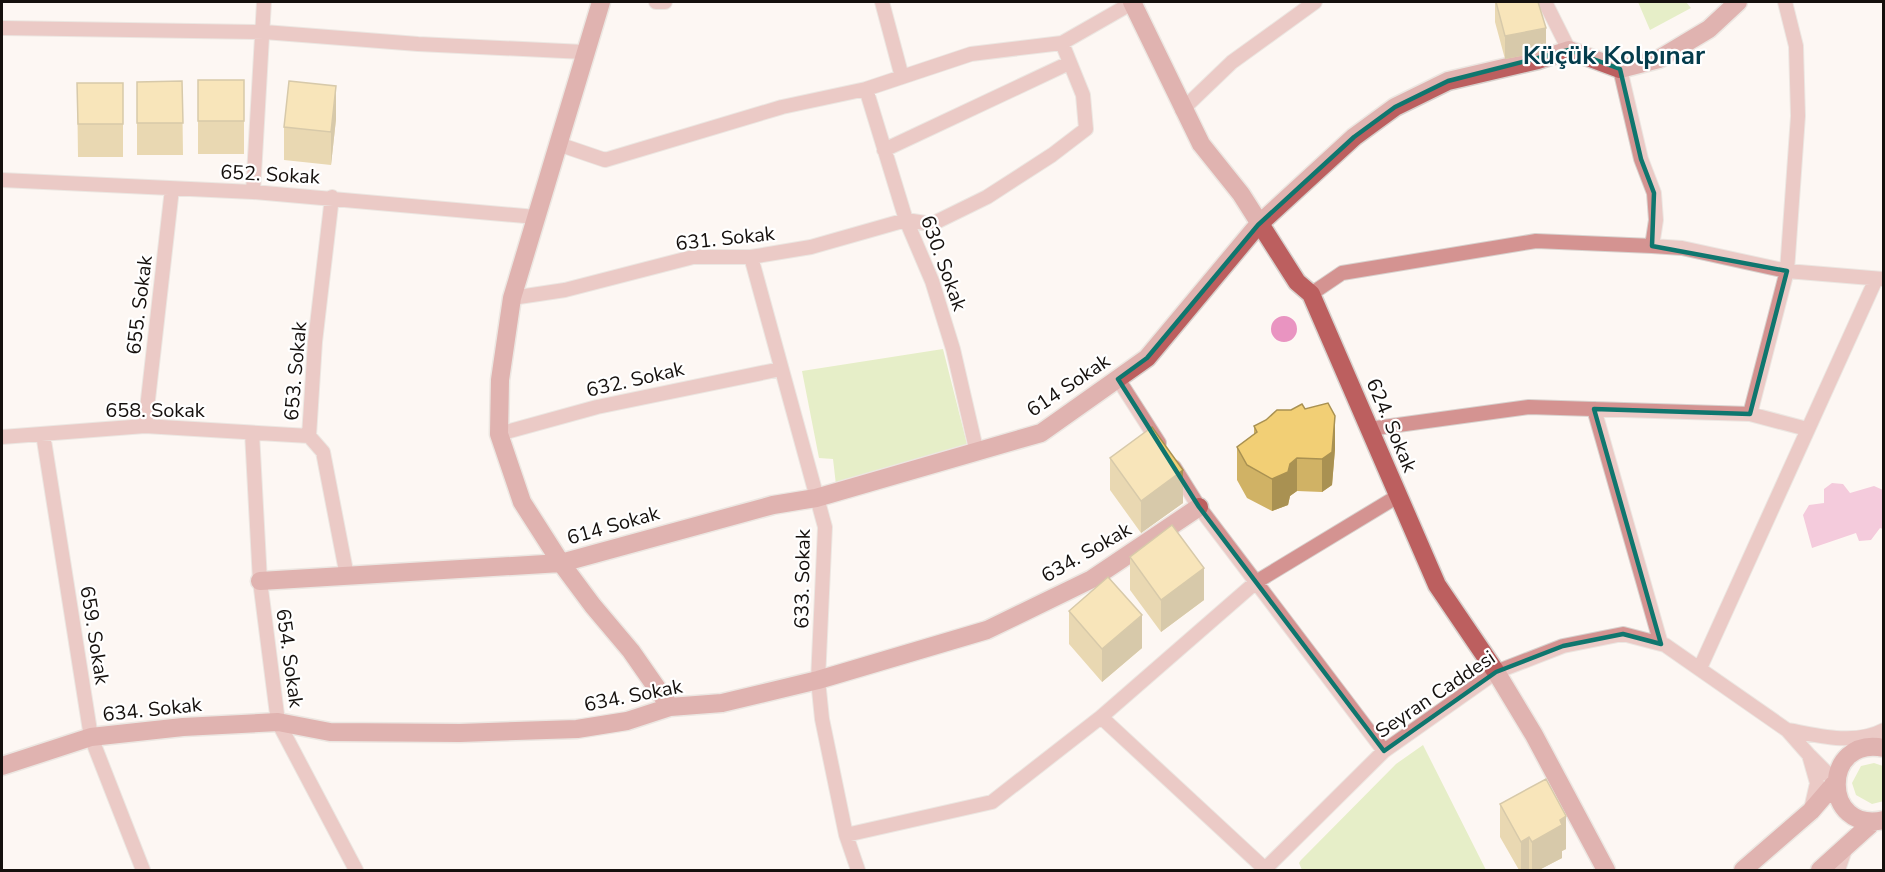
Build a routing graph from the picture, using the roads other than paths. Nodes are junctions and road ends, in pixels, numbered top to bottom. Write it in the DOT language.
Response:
graph roads {
  1 [pos="264,2"];
  2 [pos="601,2"];
  3 [pos="656,2"];
  4 [pos="664,2"];
  5 [pos="882,2"];
  6 [pos="1132,2"];
  7 [pos="1315,2"];
  8 [pos="1545,2"];
  9 [pos="1738,2"];
  10 [pos="1785,2"];
  11 [pos="2,28"];
  12 [pos="264,32"];
  13 [pos="1062,43"];
  14 [pos="1569,50"];
  15 [pos="584,52"];
  16 [pos="1069,63"];
  17 [pos="1620,69"];
  18 [pos="902,77"];
  19 [pos="866,89"];
  20 [pos="1182,110"];
  21 [pos="558,144"];
  22 [pos="884,150"];
  23 [pos="2,180"];
  24 [pos="172,189"];
  25 [pos="253,192"];
  26 [pos="332,197"];
  27 [pos="536,217"];
  28 [pos="906,220"];
  29 [pos="1258,225"];
  30 [pos="1652,246"];
  31 [pos="750,257"];
  32 [pos="1787,271"];
  33 [pos="1880,279"];
  34 [pos="1311,294"];
  35 [pos="512,298"];
  36 [pos="781,369"];
  37 [pos="1118,379"];
  38 [pos="1594,409"];
  39 [pos="1750,414"];
  40 [pos="145,426"];
  41 [pos="1369,429"];
  42 [pos="1807,429"];
  43 [pos="252,433"];
  44 [pos="43,434"];
  45 [pos="499,434"];
  46 [pos="309,436"];
  47 [pos="2,437"];
  48 [pos="977,453"];
  49 [pos="1398,496"];
  50 [pos="816,498"];
  51 [pos="1199,507"];
  52 [pos="561,563"];
  53 [pos="347,576"];
  54 [pos="260,581"];
  55 [pos="1256,582"];
  56 [pos="1661,644"];
  57 [pos="1700,668"];
  58 [pos="1496,672"];
  59 [pos="818,680"];
  60 [pos="670,707"];
  61 [pos="1101,717"];
  62 [pos="278,722"];
  63 [pos="1787,729"];
  64 [pos="1884,730"];
  65 [pos="91,737"];
  66 [pos="1837,739"];
  67 [pos="1873,745"];
  68 [pos="1384,751"];
  69 [pos="1809,755"];
  70 [pos="2,766"];
  71 [pos="1836,782"];
  72 [pos="1811,811"];
  73 [pos="1880,823"];
  74 [pos="846,835"];
  75 [pos="1846,846"];
  76 [pos="143,870"];
  77 [pos="356,870"];
  78 [pos="858,870"];
  79 [pos="1264,870"];
  80 [pos="1606,870"];
  81 [pos="1743,870"];
  82 [pos="1820,870"];
  83 [pos="1838,870"];
  1 -- 12 [label="street"];
  2 -- 15 [label="street"];
  3 -- 4 [label="street"];
  5 -- 18 [label="street"];
  6 -- 13 [label="street"];
  6 -- 20 [label="street, 624. Sokak"];
  7 -- 20 [label="street"];
  8 -- 14 [label="street"];
  9 -- 17 [label="street"];
  10 -- 32 [label="street"];
  11 -- 12 [label="street"];
  12 -- 15 [label="street"];
  12 -- 25 [label="street"];
  13 -- 16 [label="street"];
  13 -- 18 [label="street"];
  14 -- 17 [label="street"];
  14 -- 29 [label="street, 614 Sokak"];
  15 -- 21 [label="street"];
  16 -- 22 [label="street"];
  16 -- 28 [label="street"];
  17 -- 30 [label="street"];
  18 -- 19 [label="street"];
  19 -- 21 [label="street"];
  19 -- 22 [label="street, 630. Sokak"];
  20 -- 29 [label="street, 624. Sokak"];
  21 -- 27 [label="street"];
  22 -- 28 [label="street, 630. Sokak"];
  23 -- 24 [label="street, 652. Sokak"];
  24 -- 25 [label="street, 652. Sokak"];
  24 -- 40 [label="street, 655. Sokak"];
  25 -- 26 [label="street, 652. Sokak"];
  26 -- 27 [label="street, 652. Sokak"];
  26 -- 46 [label="street, 653. Sokak"];
  27 -- 35 [label="street"];
  28 -- 31 [label="street, 631. Sokak"];
  28 -- 48 [label="street, 630. Sokak"];
  29 -- 34 [label="street, 624. Sokak"];
  29 -- 37 [label="street, 614 Sokak"];
  30 -- 32 [label="street"];
  30 -- 34 [label="street"];
  31 -- 35 [label="street, 631. Sokak"];
  31 -- 36 [label="street, 633. Sokak"];
  32 -- 33 [label="street"];
  32 -- 39 [label="street"];
  33 -- 42 [label="street"];
  34 -- 41 [label="street, 624. Sokak"];
  35 -- 45 [label="street"];
  36 -- 45 [label="street, 632. Sokak"];
  36 -- 50 [label="street, 633. Sokak"];
  37 -- 48 [label="street, 614 Sokak"];
  37 -- 51 [label="street"];
  38 -- 39 [label="street"];
  38 -- 41 [label="street"];
  38 -- 56 [label="street"];
  39 -- 42 [label="street"];
  40 -- 43 [label="street, 658. Sokak"];
  40 -- 44 [label="street, 658. Sokak"];
  41 -- 49 [label="street, 624. Sokak"];
  42 -- 57 [label="street"];
  43 -- 46 [label="street, 658. Sokak"];
  43 -- 54 [label="street, 654. Sokak"];
  44 -- 47 [label="street, 658. Sokak"];
  44 -- 65 [label="street, 659. Sokak"];
  45 -- 52 [label="street"];
  46 -- 53 [label="street, 653. Sokak"];
  48 -- 50 [label="street, 614 Sokak"];
  49 -- 55 [label="street"];
  49 -- 58 [label="street, 624. Sokak"];
  50 -- 52 [label="street, 614 Sokak"];
  50 -- 59 [label="street, 633. Sokak"];
  51 -- 55 [label="street"];
  51 -- 59 [label="street, 634. Sokak"];
  52 -- 53 [label="street, 614 Sokak"];
  52 -- 60 [label="street"];
  53 -- 54 [label="street, 614 Sokak"];
  54 -- 62 [label="street, 654. Sokak"];
  55 -- 61 [label="street"];
  55 -- 68 [label="street"];
  56 -- 57 [label="street, Seyran Caddesi"];
  56 -- 58 [label="street, Seyran Caddesi"];
  57 -- 63 [label="street, Seyran Caddesi"];
  58 -- 68 [label="street, Seyran Caddesi"];
  58 -- 80 [label="street, 624. Sokak"];
  59 -- 60 [label="street, 634. Sokak"];
  59 -- 74 [label="street, 633. Sokak"];
  60 -- 62 [label="street, 634. Sokak"];
  61 -- 74 [label="street"];
  61 -- 79 [label="street"];
  62 -- 65 [label="street, 634. Sokak"];
  62 -- 77 [label="street, 654. Sokak"];
  63 -- 66 [label="street, Seyran Caddesi"];
  63 -- 69 [label="street, Seyran Caddesi"];
  64 -- 66 [label="street, Seyran Caddesi"];
  65 -- 70 [label="street, 634. Sokak"];
  65 -- 76 [label="street, 659. Sokak"];
  66 -- 67 [label="street, Seyran Caddesi"];
  67 -- 71 [label="street"];
  68 -- 79 [label="street, Seyran Caddesi"];
  69 -- 71 [label="street, Seyran Caddesi"];
  69 -- 72 [label="street, Seyran Caddesi"];
  71 -- 72 [label="street"];
  71 -- 73 [label="street"];
  72 -- 81 [label="street"];
  73 -- 75 [label="street"];
  74 -- 78 [label="street, 633. Sokak"];
  75 -- 82 [label="street"];
  75 -- 83 [label="street"];
}
